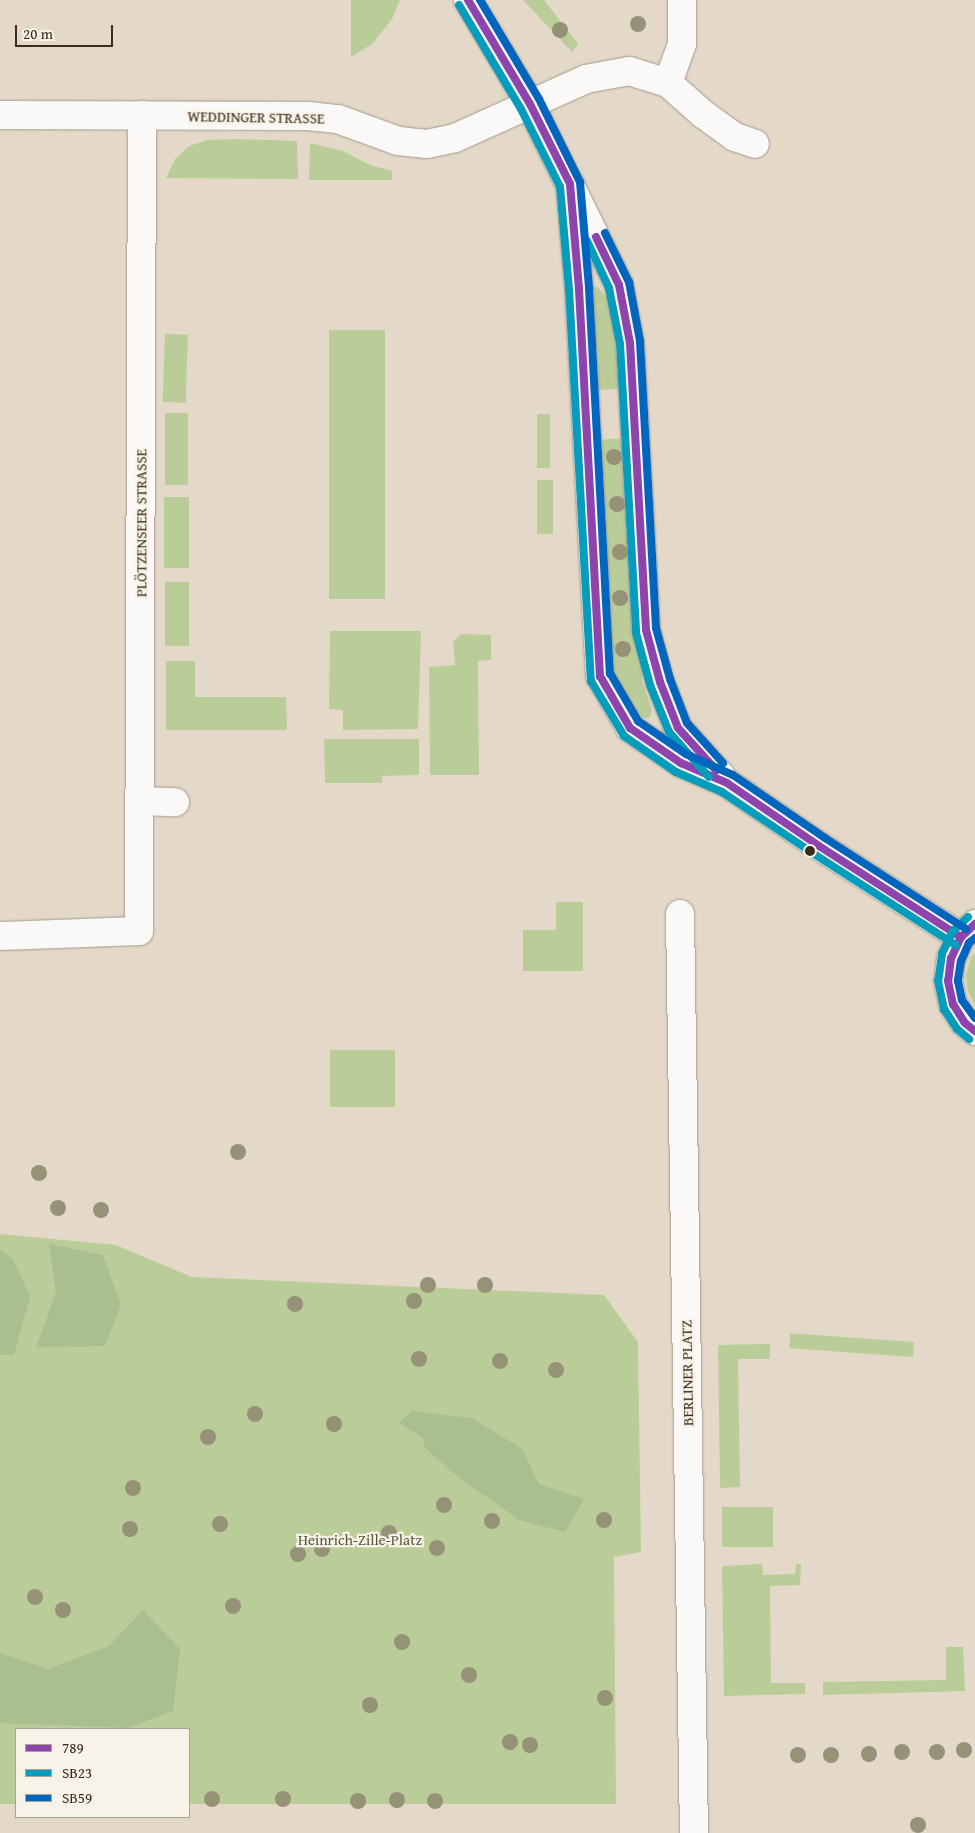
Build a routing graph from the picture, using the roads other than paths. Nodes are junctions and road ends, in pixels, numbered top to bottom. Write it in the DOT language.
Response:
graph roads {
  1 [pos="468,0"];
  2 [pos="682,0"];
  3 [pos="668,83"];
  4 [pos="530,104"];
  5 [pos="142,115"];
  6 [pos="0,116"];
  7 [pos="755,144"];
  8 [pos="570,184"];
  9 [pos="727,783"];
  10 [pos="140,801"];
  11 [pos="175,802"];
  12 [pos="680,914"];
  13 [pos="968,930"];
  14 [pos="0,936"];
  15 [pos="975,1031"];
  16 [pos="694,1833"];
  1 -- 4 [label="street"];
  2 -- 3 [label="street"];
  3 -- 4 [label="street, WEDDINGER STRASSE"];
  3 -- 7 [label="street"];
  4 -- 5 [label="street, WEDDINGER STRASSE"];
  4 -- 8 [label="street"];
  5 -- 6 [label="street, WEDDINGER STRASSE"];
  5 -- 10 [label="street, PLÖTZENSEER STRASSE"];
  8 -- 9 [label="street"];
  8 -- 9 [label="street"];
  9 -- 13 [label="street"];
  10 -- 11 [label="street"];
  10 -- 14 [label="street, PLÖTZENSEER STRASSE"];
  12 -- 16 [label="street, BERLINER PLATZ"];
  13 -- 15 [label="street"];
}
